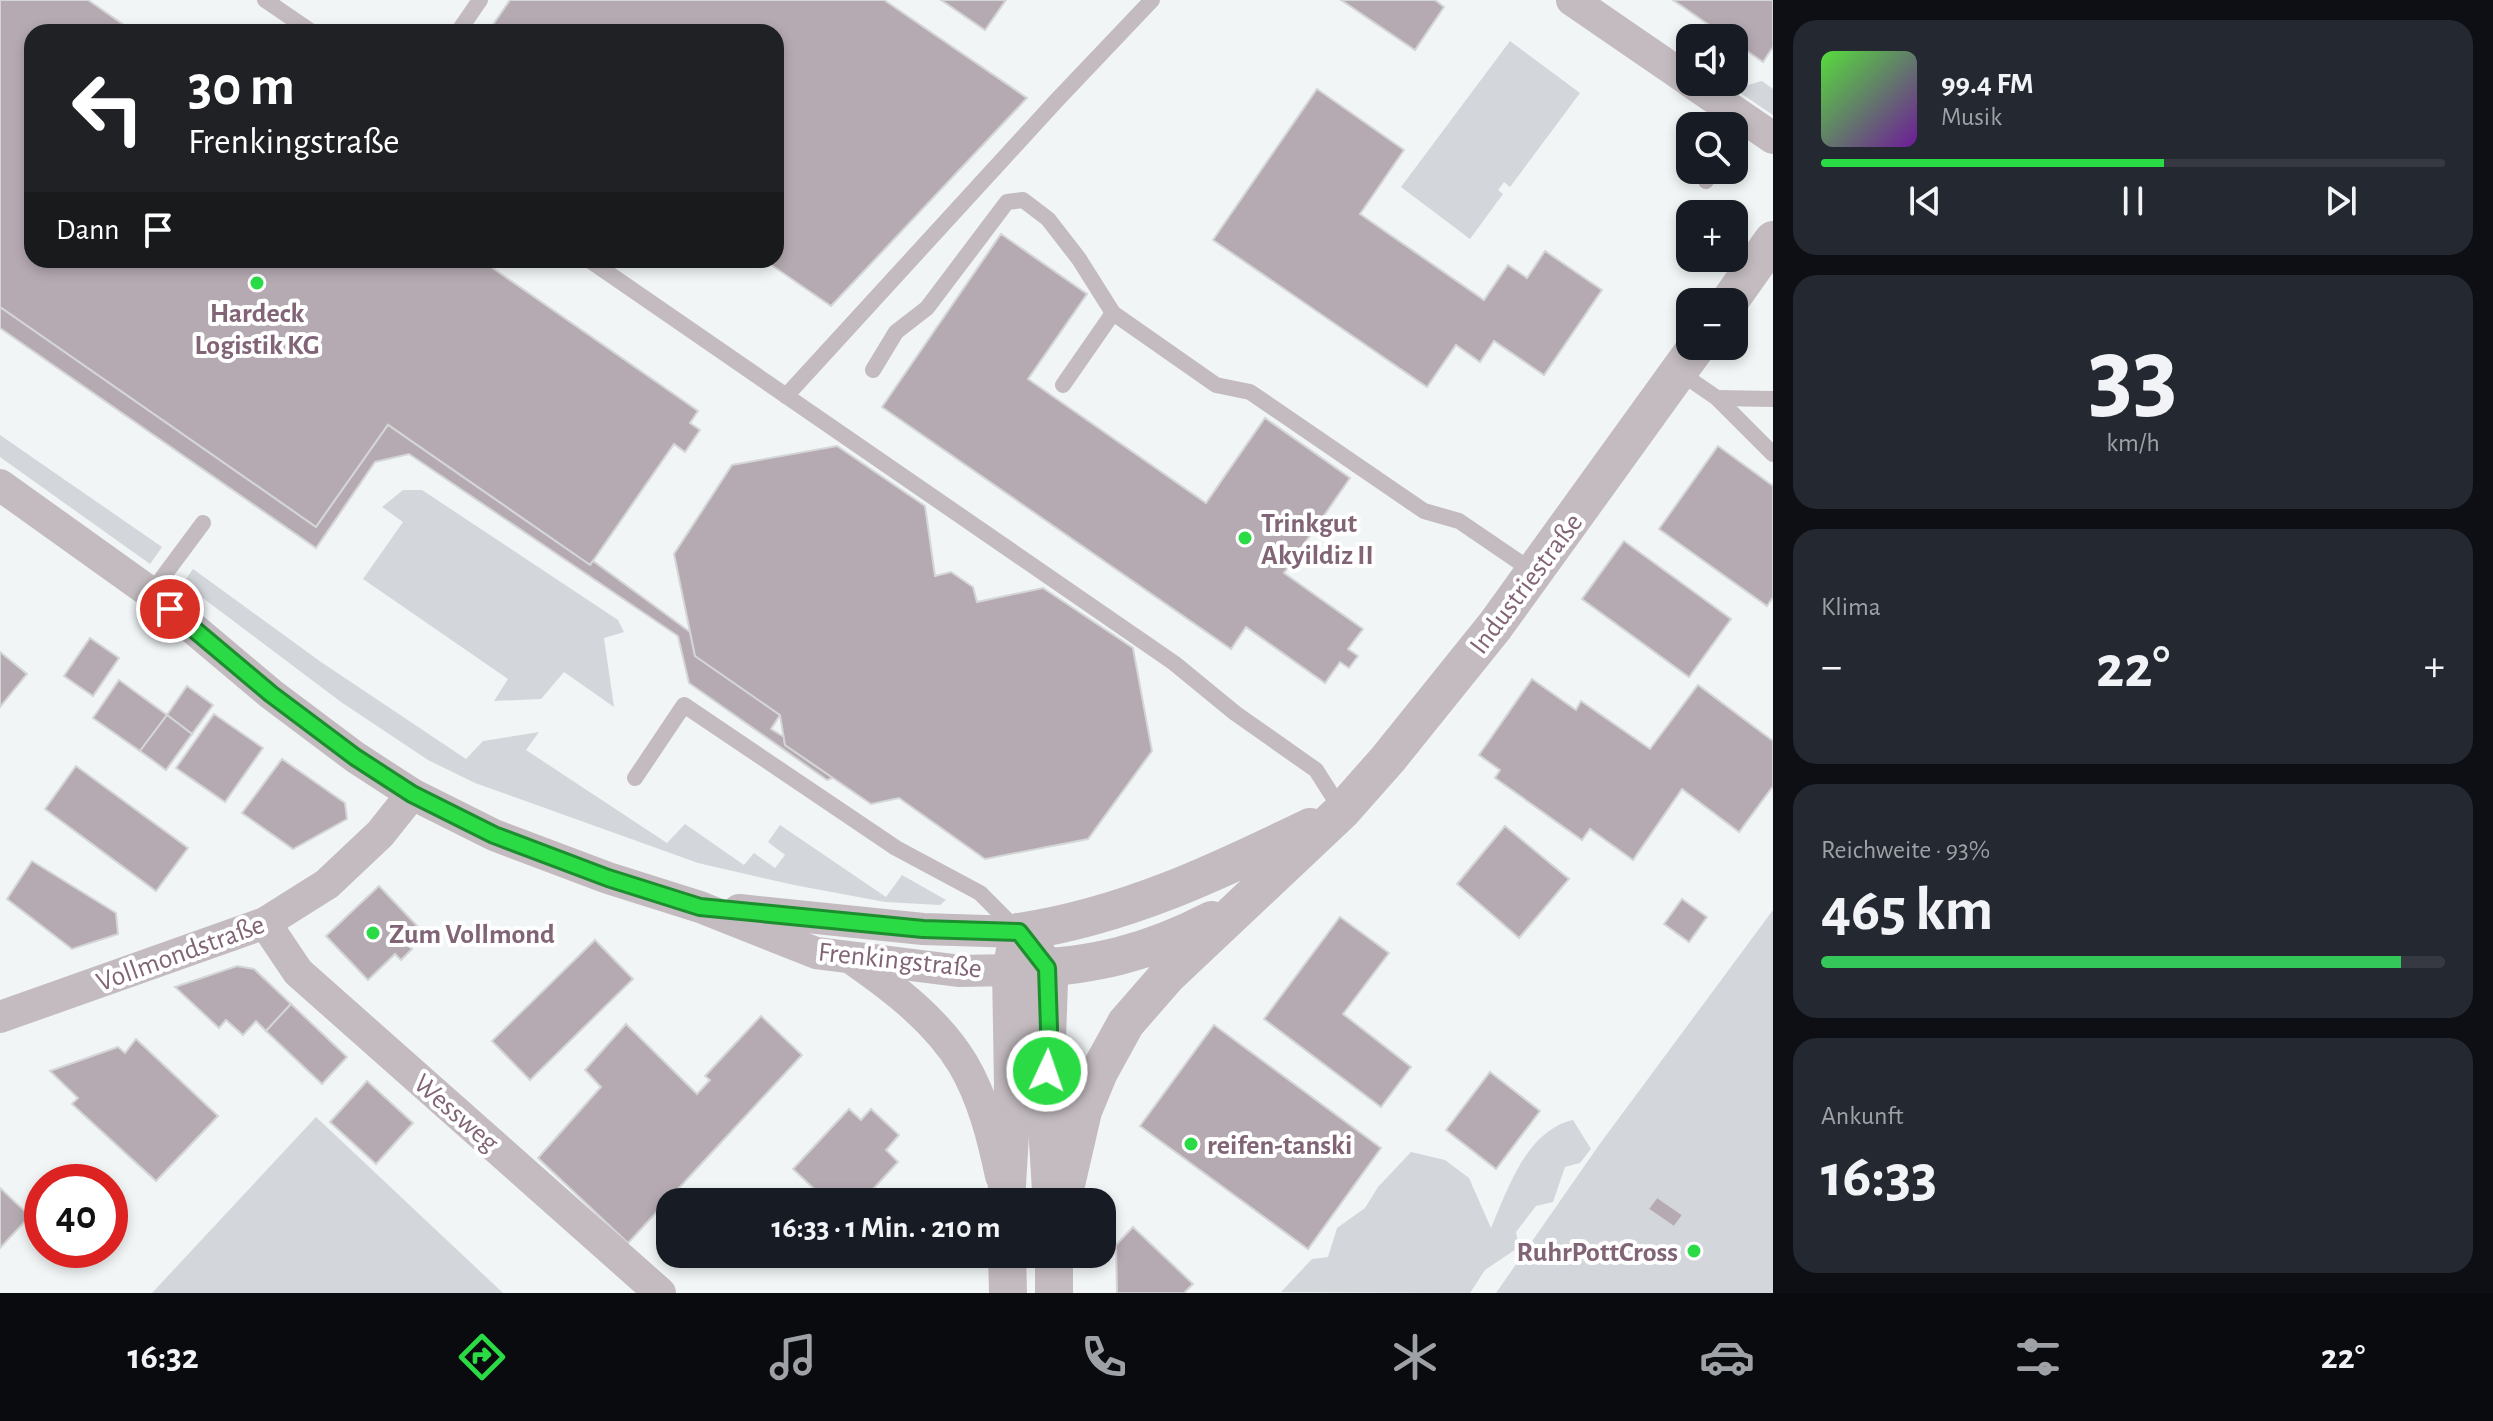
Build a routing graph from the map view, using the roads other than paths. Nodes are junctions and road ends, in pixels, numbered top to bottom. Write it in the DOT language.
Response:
graph roads {
  1 [pos="265,0"];
  2 [pos="480,0"];
  3 [pos="1152,0"];
  4 [pos="1572,0"];
  5 [pos="300,24"];
  6 [pos="464,24"];
  7 [pos="1676,72"];
  8 [pos="1706,96"];
  9 [pos="1723,112"];
  10 [pos="1748,130"];
  11 [pos="1773,138"];
  12 [pos="1773,240"];
  13 [pos="601,268"];
  14 [pos="1739,288"];
  15 [pos="1113,313"];
  16 [pos="1687,360"];
  17 [pos="1689,360"];
  18 [pos="873,370"];
  19 [pos="1063,385"];
  20 [pos="786,396"];
  21 [pos="1717,398"];
  22 [pos="1765,398"];
  23 [pos="1773,409"];
  24 [pos="1773,454"];
  25 [pos="0,485"];
  26 [pos="203,523"];
  27 [pos="1534,572"];
  28 [pos="151,593"];
  29 [pos="635,778"];
  30 [pos="412,794"];
  31 [pos="1342,811"];
  32 [pos="1246,903"];
  33 [pos="700,907"];
  34 [pos="265,923"];
  35 [pos="1019,932"];
  36 [pos="852,959"];
  37 [pos="1029,969"];
  38 [pos="0,1017"];
  39 [pos="1004,1188"];
  40 [pos="1007,1188"];
  41 [pos="1051,1188"];
  42 [pos="1065,1188"];
  43 [pos="1007,1268"];
  44 [pos="1054,1268"];
  45 [pos="660,1293"];
  46 [pos="1008,1293"];
  47 [pos="1054,1293"];
  1 -- 5 [label="lane"];
  2 -- 6 [label="lane"];
  3 -- 20 [label="lane"];
  4 -- 7 [label="street"];
  8 -- 9 [label="street"];
  10 -- 11 [label="street"];
  12 -- 14 [label="street"];
  13 -- 20 [label="lane"];
  15 -- 18 [label="lane"];
  15 -- 19 [label="lane"];
  15 -- 27 [label="lane"];
  16 -- 27 [label="street, Industriestraße"];
  17 -- 21 [label="lane"];
  20 -- 31 [label="lane"];
  21 -- 22 [label="lane"];
  21 -- 24 [label="lane"];
  22 -- 23 [label="lane"];
  25 -- 28 [label="street, Frenkingstraße"];
  26 -- 28 [label="lane"];
  27 -- 31 [label="street, Industriestraße"];
  28 -- 30 [label="street, Frenkingstraße"];
  29 -- 35 [label="lane"];
  30 -- 33 [label="street, Frenkingstraße"];
  30 -- 34 [label="street, Vollmondstraße"];
  31 -- 32 [label="street, Industriestraße"];
  31 -- 35 [label="street, Industriestraße"];
  32 -- 37 [label="street, Industriestraße"];
  32 -- 42 [label="street, Industriestraße"];
  33 -- 35 [label="street, Frenkingstraße"];
  33 -- 36 [label="street, Frenkingstraße"];
  34 -- 38 [label="street, Vollmondstraße"];
  34 -- 45 [label="street, Wessweg"];
  35 -- 37 [label="street"];
  36 -- 37 [label="street, Frenkingstraße"];
  36 -- 39 [label="street"];
  37 -- 40 [label="street"];
  37 -- 41 [label="street"];
  43 -- 46 [label="street"];
  44 -- 47 [label="street"];
}
